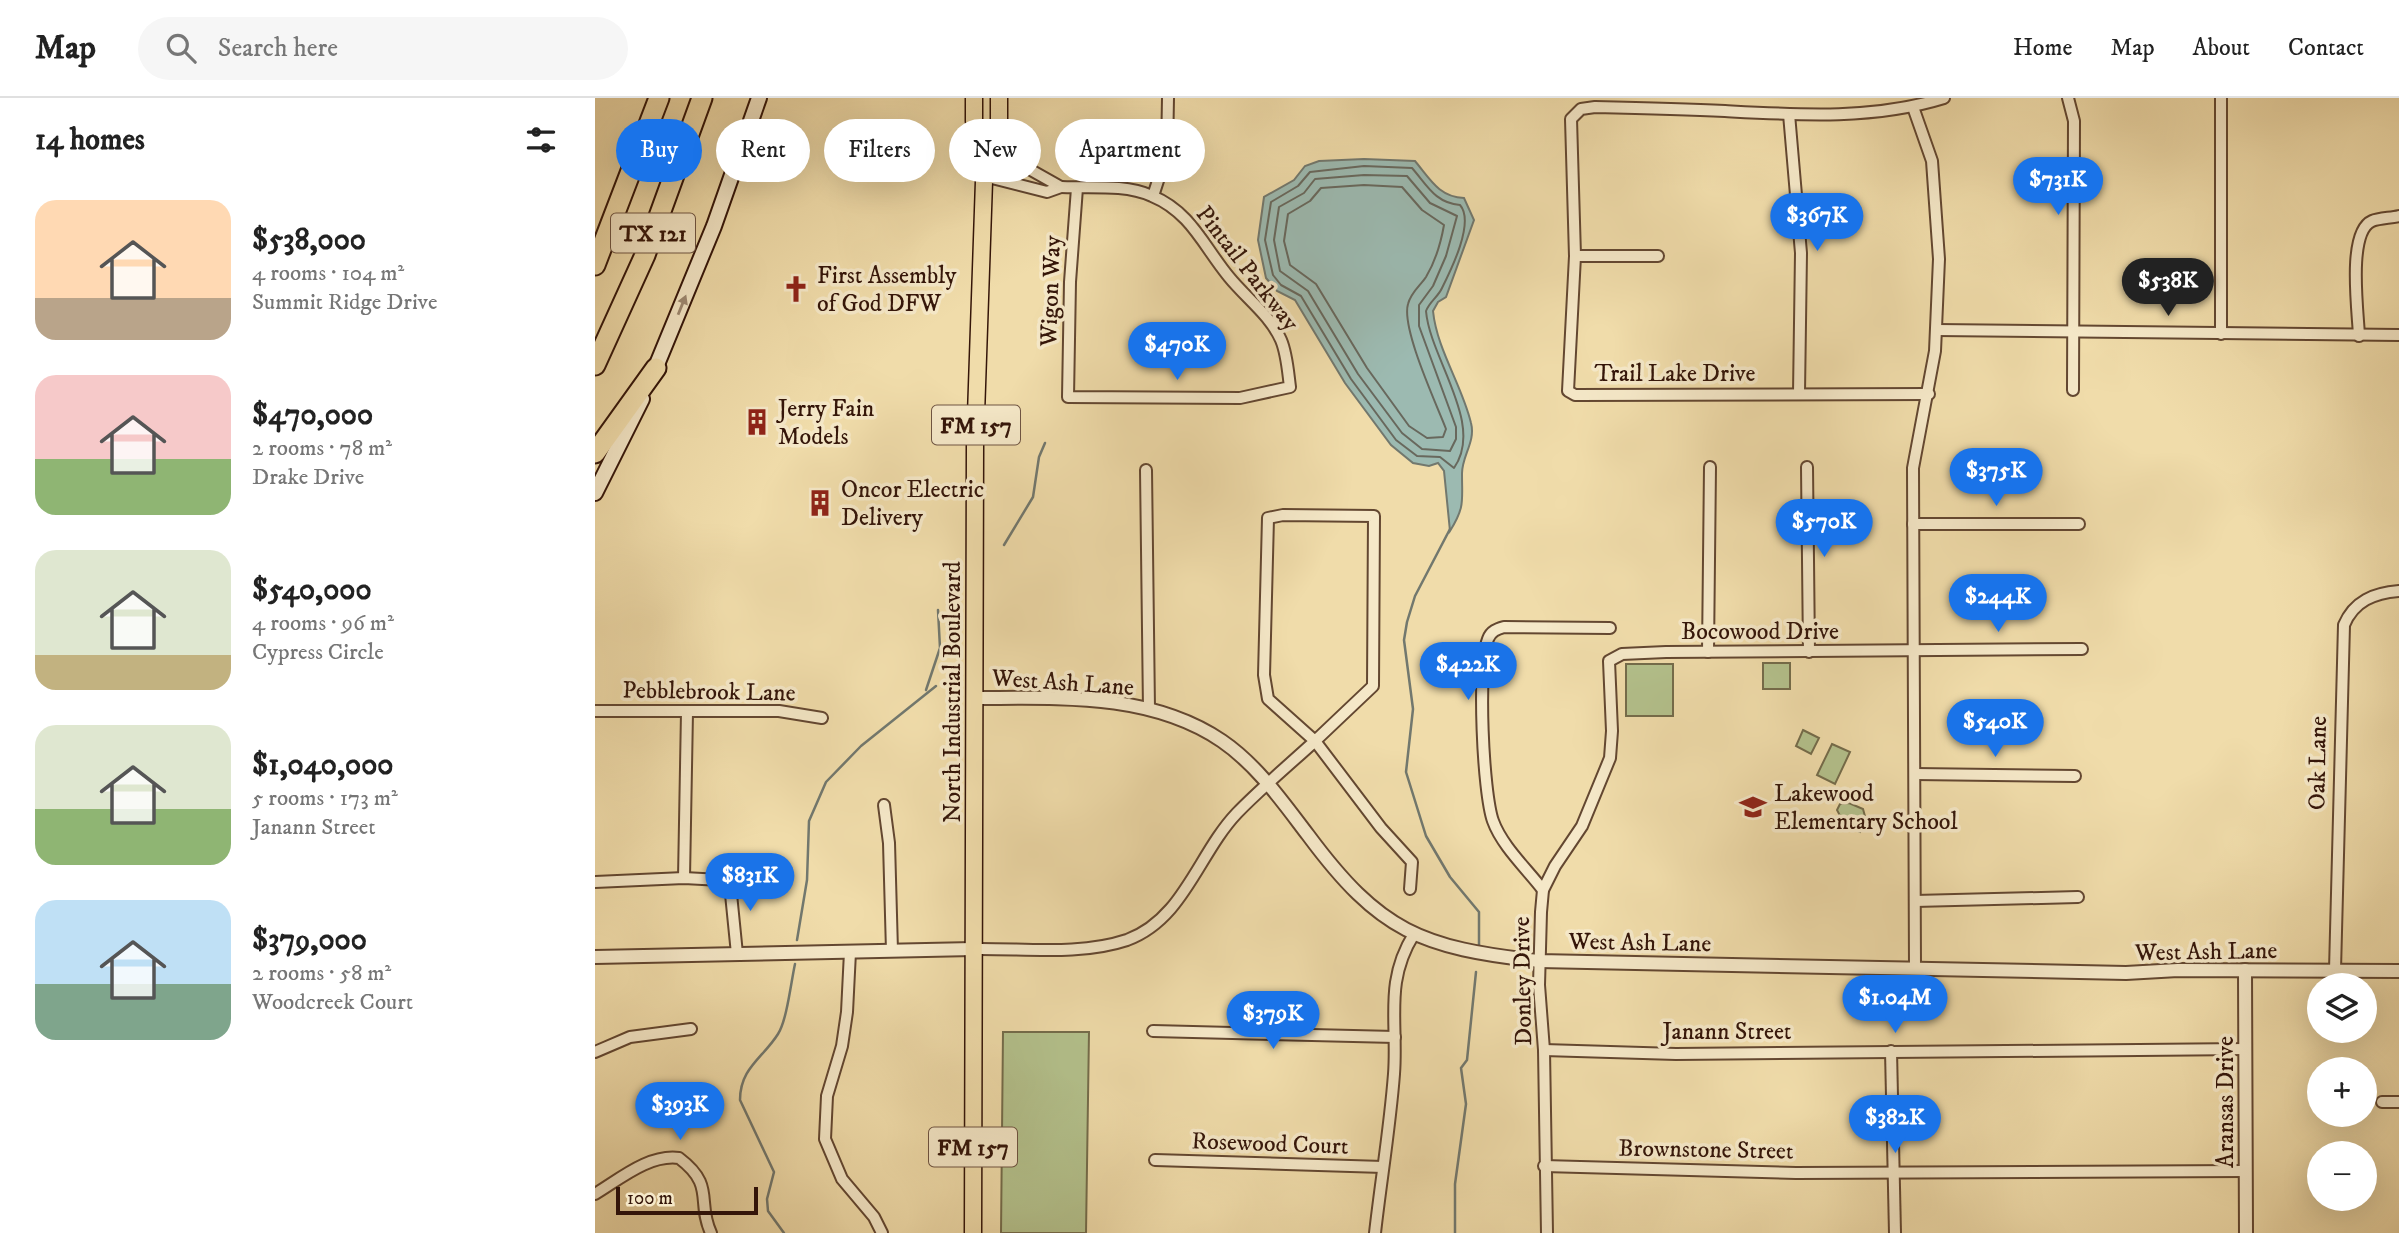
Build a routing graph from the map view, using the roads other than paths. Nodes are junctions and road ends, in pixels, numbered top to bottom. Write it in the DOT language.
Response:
graph roads {
  1 [pos="659,98"];
  2 [pos="702,98"];
  3 [pos="759,98"];
  4 [pos="974,98"];
  5 [pos="999,98"];
  6 [pos="1168,98"];
  7 [pos="1944,98"];
  8 [pos="2068,98"];
  9 [pos="2221,98"];
  10 [pos="1913,107"];
  11 [pos="1789,114"];
  12 [pos="974,119"];
  13 [pos="999,119"];
  14 [pos="1041,175"];
  15 [pos="984,182"];
  16 [pos="1006,182"];
  17 [pos="1030,182"];
  18 [pos="1061,187"];
  19 [pos="1027,188"];
  20 [pos="1077,188"];
  21 [pos="1153,196"];
  22 [pos="2399,216"];
  23 [pos="1575,256"];
  24 [pos="1658,256"];
  25 [pos="595,265"];
  26 [pos="1937,330"];
  27 [pos="2073,332"];
  28 [pos="2221,334"];
  29 [pos="2399,335"];
  30 [pos="2359,336"];
  31 [pos="595,365"];
  32 [pos="656,368"];
  33 [pos="1290,387"];
  34 [pos="2073,390"];
  35 [pos="1799,393"];
  36 [pos="1929,394"];
  37 [pos="595,453"];
  38 [pos="1710,467"];
  39 [pos="1807,467"];
  40 [pos="1146,470"];
  41 [pos="595,493"];
  42 [pos="1913,524"];
  43 [pos="2079,524"];
  44 [pos="2399,591"];
  45 [pos="1609,628"];
  46 [pos="2082,649"];
  47 [pos="1708,652"];
  48 [pos="1809,652"];
  49 [pos="1914,652"];
  50 [pos="1609,661"];
  51 [pos="975,698"];
  52 [pos="1149,709"];
  53 [pos="595,712"];
  54 [pos="687,712"];
  55 [pos="822,718"];
  56 [pos="1315,741"];
  57 [pos="1915,774"];
  58 [pos="2075,776"];
  59 [pos="1269,783"];
  60 [pos="884,805"];
  61 [pos="684,878"];
  62 [pos="595,882"];
  63 [pos="1410,889"];
  64 [pos="1543,890"];
  65 [pos="2078,897"];
  66 [pos="1915,901"];
  67 [pos="1414,934"];
  68 [pos="973,949"];
  69 [pos="892,951"];
  70 [pos="850,952"];
  71 [pos="737,954"];
  72 [pos="595,957"];
  73 [pos="1539,961"];
  74 [pos="1915,969"];
  75 [pos="2245,970"];
  76 [pos="2335,971"];
  77 [pos="2399,971"];
  78 [pos="691,1029"];
  79 [pos="1153,1031"];
  80 [pos="1395,1037"];
  81 [pos="2246,1049"];
  82 [pos="1544,1050"];
  83 [pos="1891,1051"];
  84 [pos="595,1052"];
  85 [pos="2382,1102"];
  86 [pos="2399,1102"];
  87 [pos="1155,1160"];
  88 [pos="1544,1166"];
  89 [pos="1383,1167"];
  90 [pos="1895,1171"];
  91 [pos="2246,1171"];
  92 [pos="595,1194"];
  93 [pos="711,1233"];
  94 [pos="882,1233"];
  95 [pos="973,1233"];
  96 [pos="1375,1233"];
  97 [pos="1547,1233"];
  98 [pos="1895,1233"];
  99 [pos="2246,1233"];
  1 -- 25 [label="highway, TX 121"];
  2 -- 31 [label="highway, TX 121"];
  32 -- 3 [label="main road, one-way"];
  4 -- 12 [label="main road, North Industrial Boulevard / FM 157"];
  5 -- 13 [label="main road, North Industrial Boulevard / FM 157"];
  6 -- 21 [label="street"];
  7 -- 10 [label="street"];
  8 -- 27 [label="street"];
  9 -- 28 [label="street"];
  10 -- 11 [label="street"];
  10 -- 26 [label="street"];
  11 -- 23 [label="street, Trail Lake Drive"];
  11 -- 35 [label="street"];
  14 -- 18 [label="street, Pintail Parkway"];
  15 -- 51 [label="main road, North Industrial Boulevard / FM 157"];
  16 -- 19 [label="street, Pintail Parkway"];
  17 -- 19 [label="street"];
  18 -- 19 [label="street, Pintail Parkway"];
  18 -- 20 [label="street, Pintail Parkway"];
  20 -- 21 [label="street, Pintail Parkway"];
  20 -- 33 [label="street, Wigon Way"];
  21 -- 33 [label="street, Pintail Parkway"];
  22 -- 30 [label="street"];
  23 -- 24 [label="street"];
  23 -- 35 [label="street, Trail Lake Drive"];
  26 -- 27 [label="street"];
  26 -- 36 [label="street"];
  27 -- 28 [label="street"];
  27 -- 34 [label="street"];
  28 -- 30 [label="street"];
  29 -- 30 [label="street"];
  32 -- 37 [label="highway"];
  32 -- 41 [label="main road"];
  35 -- 36 [label="street, Trail Lake Drive"];
  36 -- 42 [label="street"];
  38 -- 47 [label="street"];
  39 -- 48 [label="street"];
  40 -- 52 [label="street"];
  42 -- 43 [label="street"];
  42 -- 49 [label="street"];
  44 -- 76 [label="street, Oak Lane"];
  45 -- 64 [label="street"];
  46 -- 49 [label="street, Bocowood Drive"];
  47 -- 48 [label="street, Bocowood Drive"];
  47 -- 50 [label="street, Bocowood Drive"];
  48 -- 49 [label="street, Bocowood Drive"];
  49 -- 57 [label="street"];
  50 -- 64 [label="street, Donley Drive"];
  51 -- 52 [label="street, West Ash Lane"];
  51 -- 68 [label="main road, North Industrial Boulevard / FM 157"];
  52 -- 59 [label="street, West Ash Lane"];
  53 -- 54 [label="street, Pebblebrook Lane"];
  54 -- 55 [label="street, Pebblebrook Lane"];
  54 -- 61 [label="street"];
  56 -- 56 [label="street"];
  56 -- 59 [label="street"];
  56 -- 63 [label="street"];
  57 -- 58 [label="street"];
  57 -- 66 [label="street"];
  59 -- 67 [label="street, West Ash Lane"];
  59 -- 68 [label="street"];
  60 -- 69 [label="street"];
  61 -- 62 [label="street"];
  61 -- 71 [label="street"];
  64 -- 73 [label="street, Donley Drive"];
  65 -- 66 [label="street"];
  66 -- 74 [label="street"];
  67 -- 73 [label="street, West Ash Lane"];
  67 -- 80 [label="street"];
  68 -- 69 [label="street"];
  68 -- 95 [label="main road, North Industrial Boulevard / FM 157"];
  69 -- 70 [label="street"];
  70 -- 71 [label="street"];
  70 -- 94 [label="street"];
  71 -- 72 [label="street"];
  73 -- 74 [label="street, West Ash Lane"];
  73 -- 82 [label="street, Donley Drive"];
  74 -- 75 [label="street, West Ash Lane"];
  75 -- 76 [label="street, West Ash Lane"];
  75 -- 81 [label="street, Aransas Drive"];
  76 -- 77 [label="street, West Ash Lane"];
  78 -- 84 [label="street"];
  79 -- 80 [label="street"];
  80 -- 89 [label="street"];
  81 -- 83 [label="street, Janann Street"];
  81 -- 91 [label="street, Aransas Drive"];
  82 -- 83 [label="street, Janann Street"];
  82 -- 88 [label="street, Donley Drive"];
  83 -- 90 [label="street"];
  85 -- 86 [label="street"];
  87 -- 89 [label="street, Rosewood Court"];
  88 -- 90 [label="street, Brownstone Street"];
  88 -- 97 [label="street, Donley Drive"];
  89 -- 96 [label="street"];
  90 -- 91 [label="street, Brownstone Street"];
  90 -- 98 [label="street"];
  91 -- 99 [label="street, Aransas Drive"];
  92 -- 93 [label="street"];
}
